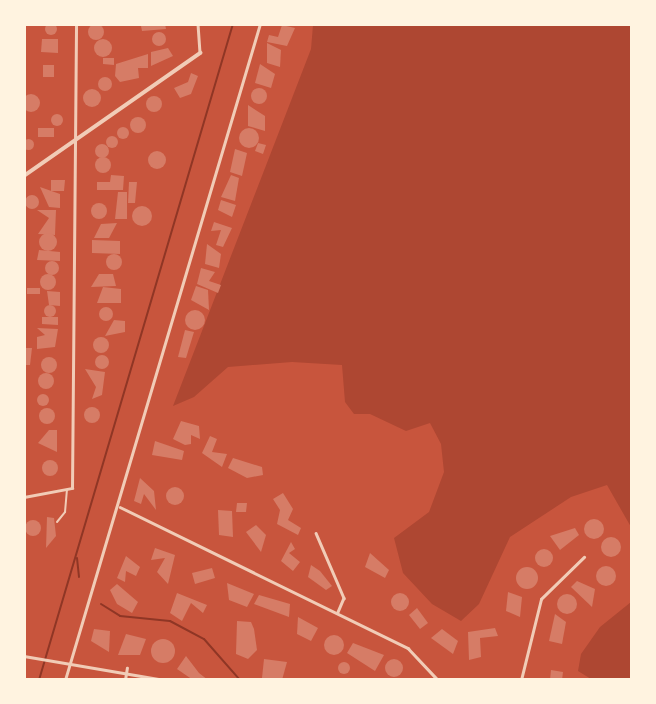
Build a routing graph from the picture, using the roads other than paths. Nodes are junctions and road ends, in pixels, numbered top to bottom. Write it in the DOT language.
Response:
graph roads {
  1 [pos="76,24"];
  2 [pos="198,24"];
  3 [pos="260,24"];
  4 [pos="200,53"];
  5 [pos="75,139"];
  6 [pos="24,176"];
  7 [pos="69,489"];
  8 [pos="24,497"];
  9 [pos="119,507"];
  10 [pos="57,522"];
  11 [pos="316,533"];
  12 [pos="584,557"];
  13 [pos="338,612"];
  14 [pos="24,656"];
  15 [pos="71,662"];
  16 [pos="127,668"];
  17 [pos="65,680"];
  18 [pos="125,680"];
  19 [pos="164,680"];
  20 [pos="438,680"];
  21 [pos="520,680"];
  1 -- 5 [label="street"];
  2 -- 4 [label="street"];
  3 -- 9 [label="street"];
  4 -- 5 [label="street"];
  5 -- 6 [label="street"];
  5 -- 7 [label="street"];
  7 -- 8 [label="street"];
  7 -- 10 [label="lane"];
  9 -- 13 [label="street"];
  9 -- 15 [label="street"];
  11 -- 13 [label="street"];
  12 -- 21 [label="street"];
  13 -- 20 [label="street"];
  14 -- 15 [label="street"];
  15 -- 16 [label="street"];
  15 -- 17 [label="street"];
  16 -- 18 [label="street"];
  16 -- 19 [label="street"];
}
